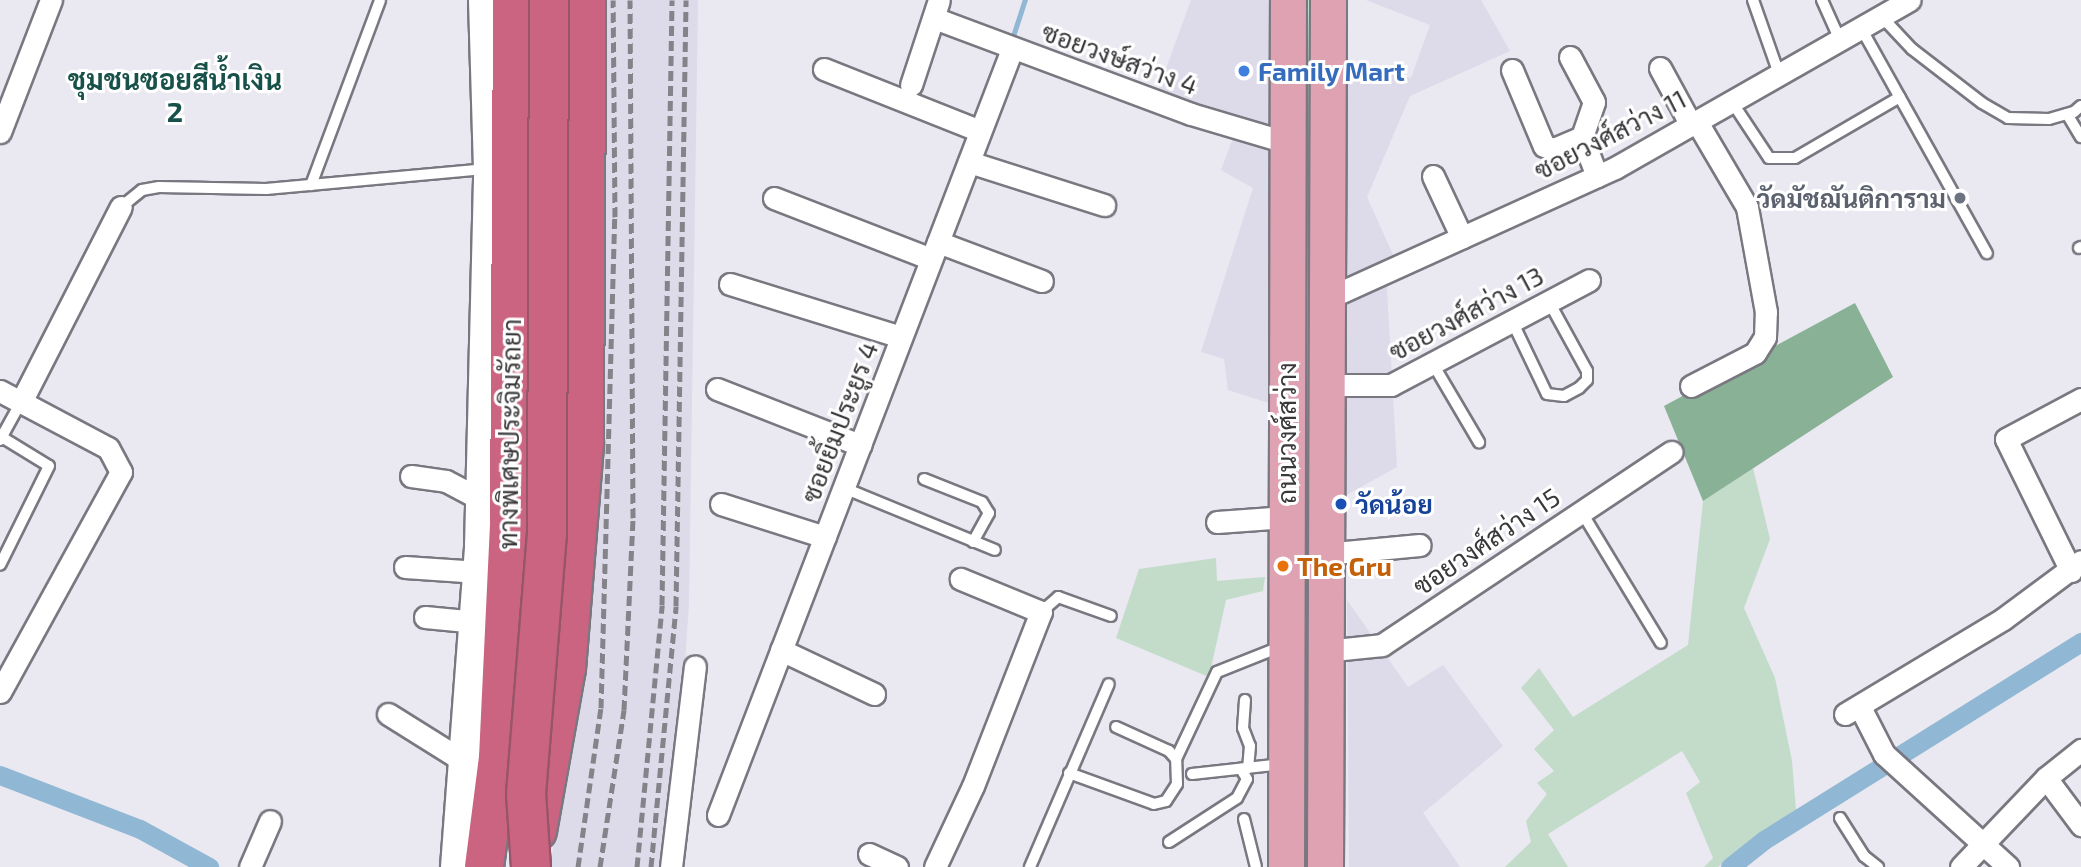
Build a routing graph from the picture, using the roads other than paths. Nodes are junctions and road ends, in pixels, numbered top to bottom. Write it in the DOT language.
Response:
graph roads {
  1 [pos="51,0"];
  2 [pos="380,0"];
  3 [pos="485,0"];
  4 [pos="512,0"];
  5 [pos="533,0"];
  6 [pos="550,0"];
  7 [pos="586,0"];
  8 [pos="1288,0"];
  9 [pos="1328,0"];
  10 [pos="1753,0"];
  11 [pos="1822,0"];
  12 [pos="1910,0"];
  13 [pos="936,9"];
  14 [pos="1881,16"];
  15 [pos="1861,28"];
  16 [pos="1840,40"];
  17 [pos="1012,49"];
  18 [pos="1570,57"];
  19 [pos="1660,68"];
  20 [pos="824,69"];
  21 [pos="1512,70"];
  22 [pos="1779,74"];
  23 [pos="911,85"];
  24 [pos="1900,97"];
  25 [pos="1732,102"];
  26 [pos="2081,106"];
  27 [pos="2067,114"];
  28 [pos="1694,123"];
  29 [pos="0,131"];
  30 [pos="980,131"];
  31 [pos="1582,137"];
  32 [pos="2081,137"];
  33 [pos="1289,143"];
  34 [pos="969,162"];
  35 [pos="489,169"];
  36 [pos="1433,176"];
  37 [pos="1597,176"];
  38 [pos="311,185"];
  39 [pos="774,198"];
  40 [pos="1104,205"];
  41 [pos="121,207"];
  42 [pos="1462,238"];
  43 [pos="935,251"];
  44 [pos="1987,253"];
  45 [pos="1589,280"];
  46 [pos="1042,281"];
  47 [pos="730,284"];
  48 [pos="1326,299"];
  49 [pos="1548,300"];
  50 [pos="1511,319"];
  51 [pos="901,337"];
  52 [pos="1433,364"];
  53 [pos="1325,385"];
  54 [pos="1691,386"];
  55 [pos="717,389"];
  56 [pos="0,391"];
  57 [pos="2081,399"];
  58 [pos="21,402"];
  59 [pos="1,438"];
  60 [pos="1479,442"];
  61 [pos="860,445"];
  62 [pos="1671,452"];
  63 [pos="411,476"];
  64 [pos="924,479"];
  65 [pos="844,488"];
  66 [pos="482,500"];
  67 [pos="721,504"];
  68 [pos="1581,510"];
  69 [pos="1286,517"];
  70 [pos="1217,522"];
  71 [pos="825,537"];
  72 [pos="972,542"];
  73 [pos="1420,545"];
  74 [pos="995,550"];
  75 [pos="1324,554"];
  76 [pos="0,565"];
  77 [pos="2076,566"];
  78 [pos="405,567"];
  79 [pos="479,572"];
  80 [pos="961,579"];
  81 [pos="1041,612"];
  82 [pos="1111,616"];
  83 [pos="425,617"];
  84 [pos="477,622"];
  85 [pos="1661,643"];
  86 [pos="1286,645"];
  87 [pos="781,649"];
  88 [pos="1324,651"];
  89 [pos="695,666"];
  90 [pos="1109,684"];
  91 [pos="0,692"];
  92 [pos="874,694"];
  93 [pos="1245,700"];
  94 [pos="388,714"];
  95 [pos="1116,727"];
  96 [pos="2081,750"];
  97 [pos="1176,759"];
  98 [pos="1285,763"];
  99 [pos="468,764"];
  100 [pos="1245,768"];
  101 [pos="1069,773"];
  102 [pos="1192,774"];
  103 [pos="2046,778"];
  104 [pos="718,815"];
  105 [pos="1840,818"];
  106 [pos="1244,819"];
  107 [pos="270,821"];
  108 [pos="2081,825"];
  109 [pos="1169,842"];
  110 [pos="1980,846"];
  111 [pos="869,854"];
  112 [pos="527,866"];
  113 [pos="250,867"];
  114 [pos="457,867"];
  115 [pos="484,867"];
  116 [pos="671,867"];
  117 [pos="897,867"];
  118 [pos="935,867"];
  119 [pos="1030,867"];
  120 [pos="1256,867"];
  121 [pos="1286,867"];
  122 [pos="1325,867"];
  123 [pos="1878,867"];
  124 [pos="1961,867"];
  125 [pos="2008,867"];
  1 -- 29 [label="street"];
  2 -- 38 [label="lane"];
  3 -- 35 [label="main road"];
  4 -- 115 [label="highway, ทางพิเศษประจิมรัถยา"];
  5 -- 112 [label="main road"];
  6 -- 112 [label="highway, ทางพิเศษประจิมรัถยา, bridge"];
  7 -- 112 [label="highway"];
  8 -- 33 [label="main road, ถนนวงศ์สว่าง"];
  9 -- 48 [label="main road, ถนนวงศ์สว่าง"];
  10 -- 22 [label="lane"];
  11 -- 16 [label="lane"];
  12 -- 14 [label="street, ซอยวงศ์สว่าง 11"];
  13 -- 17 [label="street, ซอยวงษ์สว่าง 4"];
  13 -- 23 [label="street, ซอยวงษ์สว่าง 4"];
  14 -- 15 [label="street, ซอยวงศ์สว่าง 11"];
  14 -- 27 [label="lane"];
  15 -- 16 [label="street, ซอยวงศ์สว่าง 11"];
  15 -- 24 [label="lane"];
  16 -- 22 [label="street, ซอยวงศ์สว่าง 11"];
  17 -- 30 [label="street, ซอยยิ้มประยูร 4"];
  17 -- 33 [label="street, ซอยวงษ์สว่าง 4"];
  18 -- 31 [label="street"];
  19 -- 28 [label="street"];
  20 -- 30 [label="street"];
  21 -- 31 [label="street"];
  22 -- 25 [label="street, ซอยวงศ์สว่าง 11"];
  24 -- 25 [label="lane"];
  24 -- 44 [label="lane"];
  25 -- 28 [label="street, ซอยวงศ์สว่าง 11"];
  26 -- 27 [label="lane"];
  27 -- 32 [label="lane"];
  28 -- 37 [label="street, ซอยวงศ์สว่าง 11"];
  28 -- 54 [label="street"];
  30 -- 34 [label="street, ซอยยิ้มประยูร 4"];
  31 -- 37 [label="street"];
  33 -- 69 [label="main road, ถนนวงศ์สว่าง"];
  34 -- 40 [label="street"];
  34 -- 43 [label="street, ซอยยิ้มประยูร 4"];
  35 -- 38 [label="lane"];
  35 -- 66 [label="main road"];
  36 -- 42 [label="street"];
  37 -- 42 [label="street, ซอยวงศ์สว่าง 11"];
  38 -- 41 [label="lane"];
  39 -- 43 [label="street"];
  41 -- 58 [label="street"];
  42 -- 48 [label="street, ซอยวงศ์สว่าง 11"];
  43 -- 46 [label="street"];
  43 -- 51 [label="street, ซอยยิ้มประยูร 4"];
  45 -- 49 [label="street, ซอยวงศ์สว่าง 13"];
  47 -- 51 [label="street"];
  48 -- 53 [label="main road, ถนนวงศ์สว่าง"];
  49 -- 50 [label="street, ซอยวงศ์สว่าง 13"];
  49 -- 50 [label="lane"];
  50 -- 52 [label="street, ซอยวงศ์สว่าง 13"];
  51 -- 61 [label="street, ซอยยิ้มประยูร 4"];
  52 -- 53 [label="street, ซอยวงศ์สว่าง 13"];
  52 -- 60 [label="lane"];
  53 -- 75 [label="main road, ถนนวงศ์สว่าง"];
  55 -- 61 [label="street"];
  56 -- 58 [label="street"];
  57 -- 77 [label="street"];
  58 -- 59 [label="lane"];
  58 -- 91 [label="street"];
  59 -- 76 [label="lane"];
  61 -- 65 [label="street, ซอยยิ้มประยูร 4"];
  62 -- 68 [label="street, ซอยวงศ์สว่าง 15"];
  63 -- 66 [label="street"];
  64 -- 72 [label="lane"];
  65 -- 71 [label="street, ซอยยิ้มประยูร 4"];
  65 -- 72 [label="lane"];
  66 -- 79 [label="main road"];
  67 -- 71 [label="street"];
  68 -- 85 [label="lane"];
  68 -- 88 [label="street, ซอยวงศ์สว่าง 15"];
  69 -- 70 [label="street"];
  69 -- 86 [label="main road, ถนนวงศ์สว่าง"];
  71 -- 87 [label="street, ซอยยิ้มประยูร 4"];
  72 -- 74 [label="lane"];
  73 -- 75 [label="street"];
  75 -- 88 [label="main road, ถนนวงศ์สว่าง"];
  77 -- 110 [label="street"];
  78 -- 79 [label="street"];
  79 -- 84 [label="main road"];
  80 -- 81 [label="street"];
  81 -- 82 [label="lane"];
  81 -- 118 [label="street"];
  83 -- 84 [label="street"];
  84 -- 99 [label="main road"];
  86 -- 97 [label="lane"];
  86 -- 98 [label="main road, ถนนวงศ์สว่าง"];
  87 -- 92 [label="street"];
  87 -- 104 [label="street, ซอยยิ้มประยูร 4"];
  88 -- 122 [label="main road, ถนนวงศ์สว่าง"];
  89 -- 116 [label="street"];
  90 -- 101 [label="lane"];
  93 -- 100 [label="lane"];
  94 -- 99 [label="street"];
  95 -- 97 [label="lane"];
  96 -- 103 [label="street"];
  97 -- 101 [label="lane"];
  98 -- 100 [label="lane"];
  98 -- 121 [label="main road, ถนนวงศ์สว่าง"];
  99 -- 114 [label="main road"];
  100 -- 102 [label="lane"];
  100 -- 109 [label="lane"];
  101 -- 119 [label="lane"];
  103 -- 108 [label="street"];
  103 -- 110 [label="street"];
  105 -- 123 [label="lane"];
  106 -- 120 [label="lane"];
  107 -- 113 [label="street"];
  110 -- 124 [label="street"];
  110 -- 125 [label="street"];
  111 -- 117 [label="street"];
}
